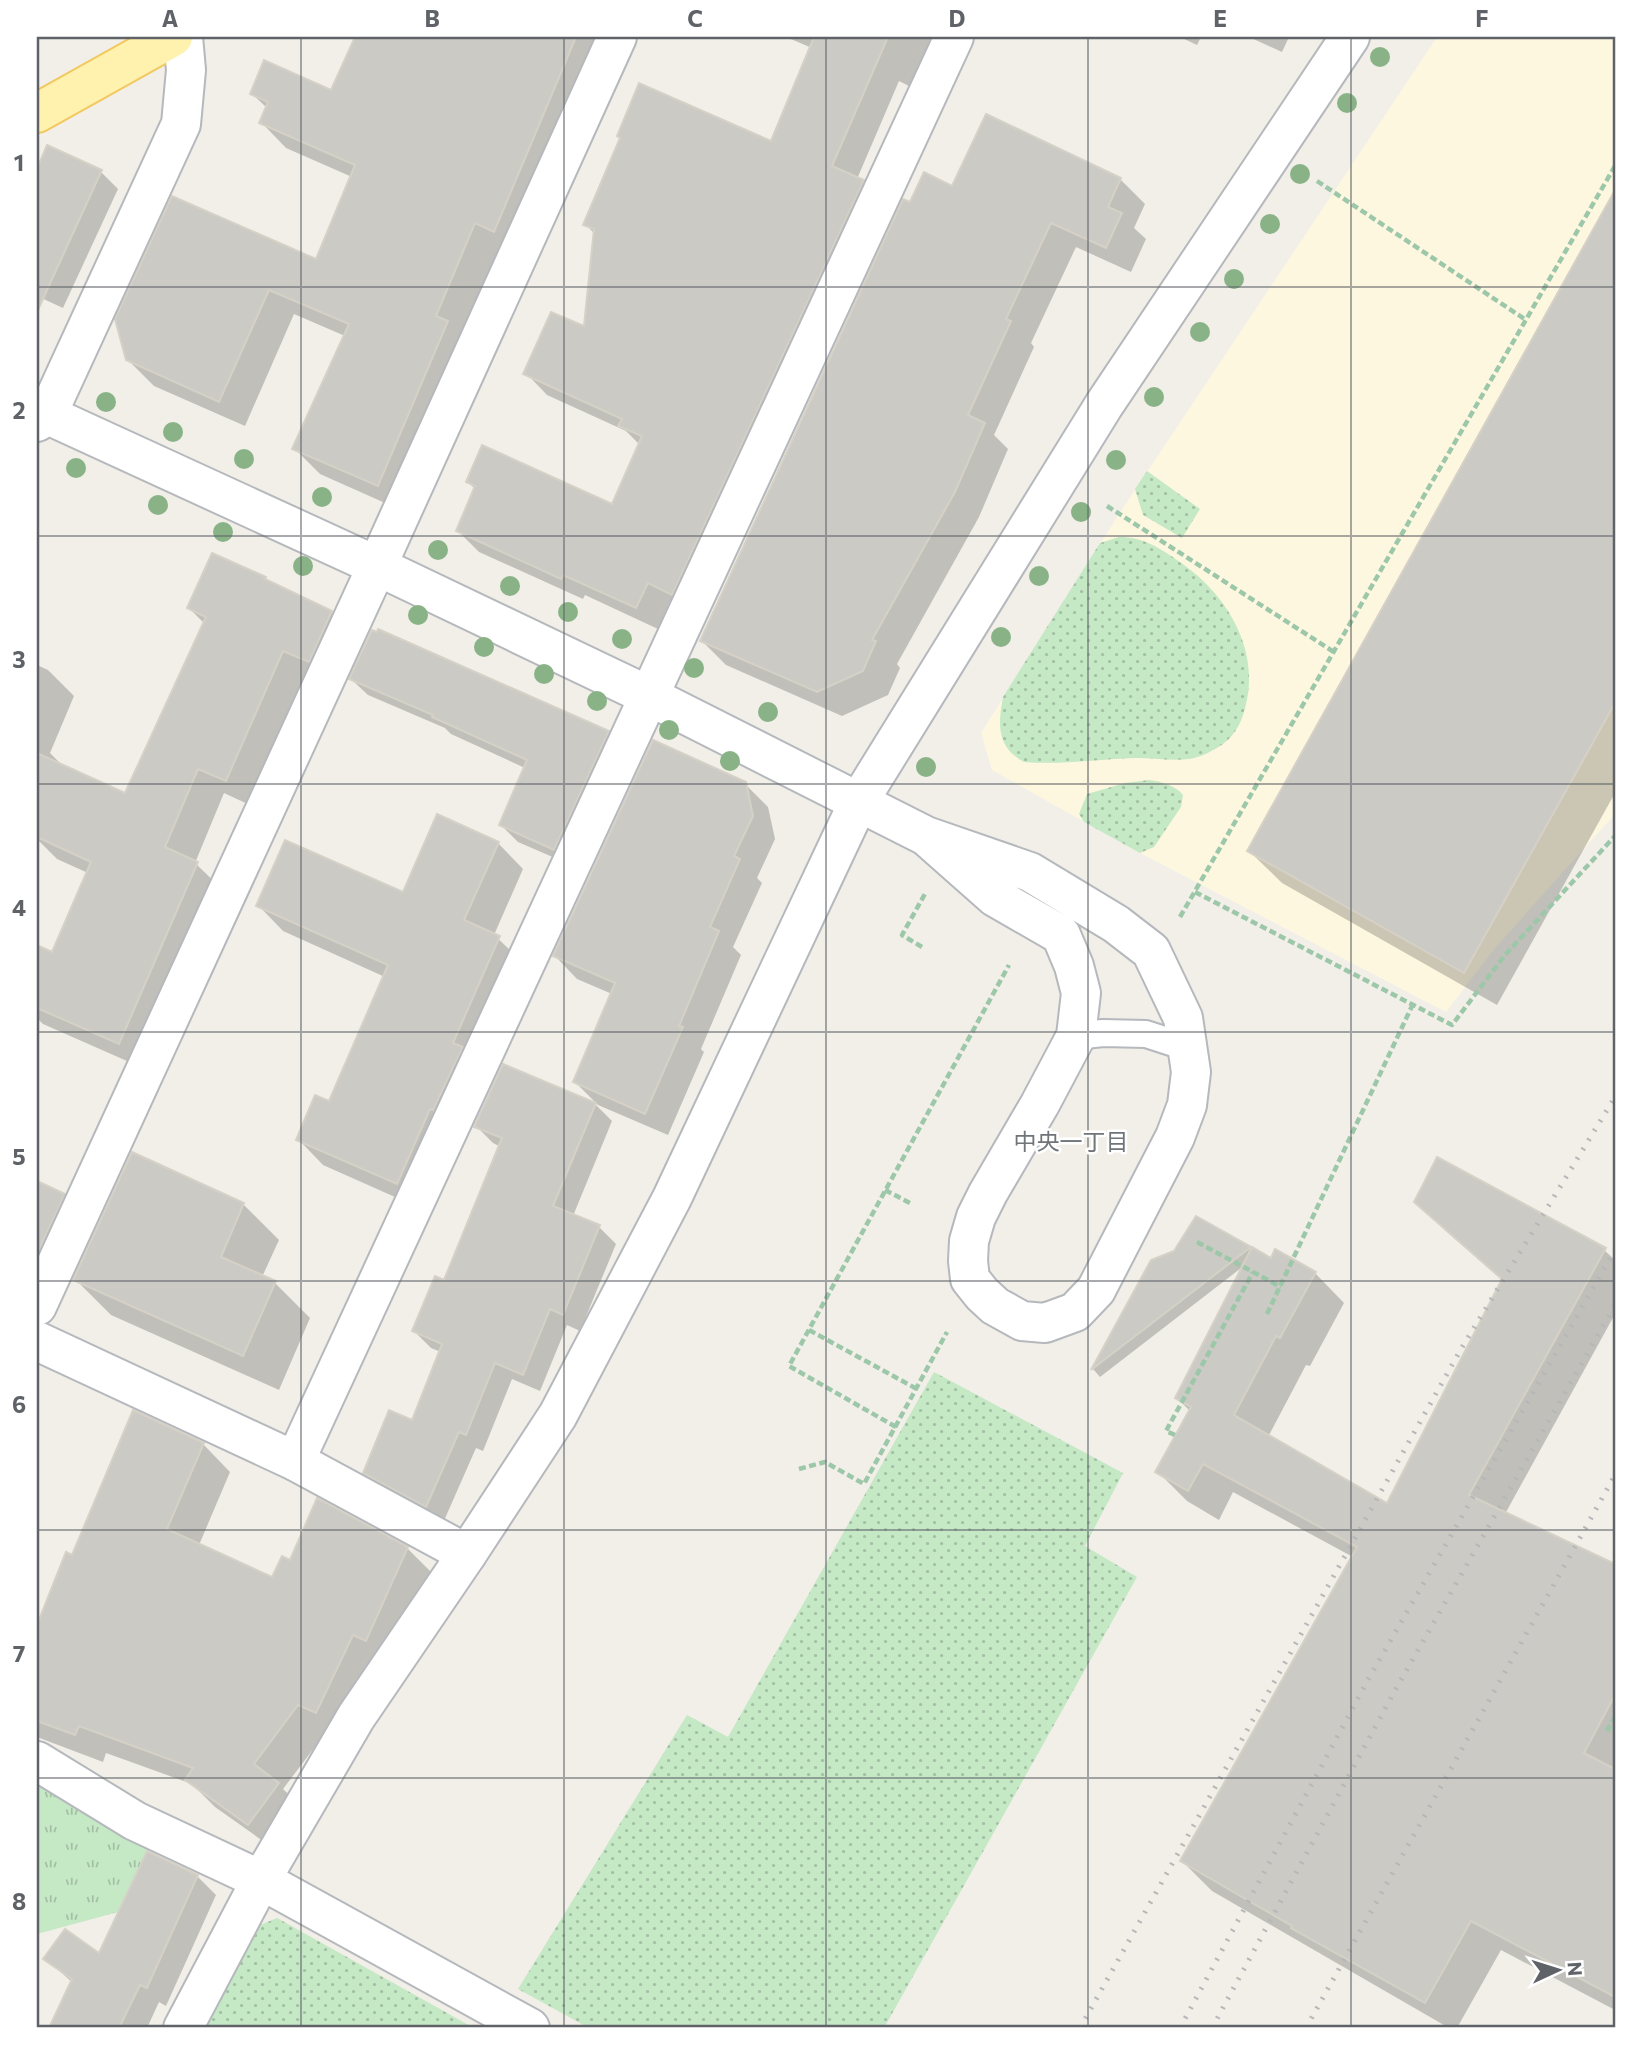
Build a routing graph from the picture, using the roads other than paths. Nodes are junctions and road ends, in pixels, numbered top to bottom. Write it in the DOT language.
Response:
graph roads {
  1 [pos="173,37"];
  2 [pos="183,37"];
  3 [pos="617,37"];
  4 [pos="954,37"];
  5 [pos="1350,37"];
  6 [pos="37,113"];
  7 [pos="40,415"];
  8 [pos="377,566"];
  9 [pos="649,696"];
  10 [pos="859,801"];
  11 [pos="926,836"];
  12 [pos="1076,1036"];
  13 [pos="1186,1047"];
  14 [pos="37,1306"];
  15 [pos="37,1341"];
  16 [pos="295,1461"];
  17 [pos="467,1554"];
  18 [pos="37,1761"];
  19 [pos="261,1880"];
  20 [pos="183,2028"];
  21 [pos="530,2028"];
  1 -- 6 [label="main road"];
  2 -- 7 [label="street"];
  3 -- 8 [label="street"];
  4 -- 9 [label="street"];
  5 -- 10 [label="street"];
  7 -- 8 [label="street"];
  8 -- 9 [label="street"];
  8 -- 14 [label="street"];
  9 -- 10 [label="street"];
  9 -- 16 [label="street"];
  10 -- 11 [label="street"];
  10 -- 17 [label="street"];
  11 -- 12 [label="street"];
  11 -- 13 [label="street"];
  12 -- 13 [label="lane"];
  12 -- 13 [label="street"];
  15 -- 16 [label="street"];
  16 -- 17 [label="street"];
  17 -- 19 [label="street"];
  18 -- 19 [label="street"];
  19 -- 20 [label="street"];
  19 -- 21 [label="street"];
}
